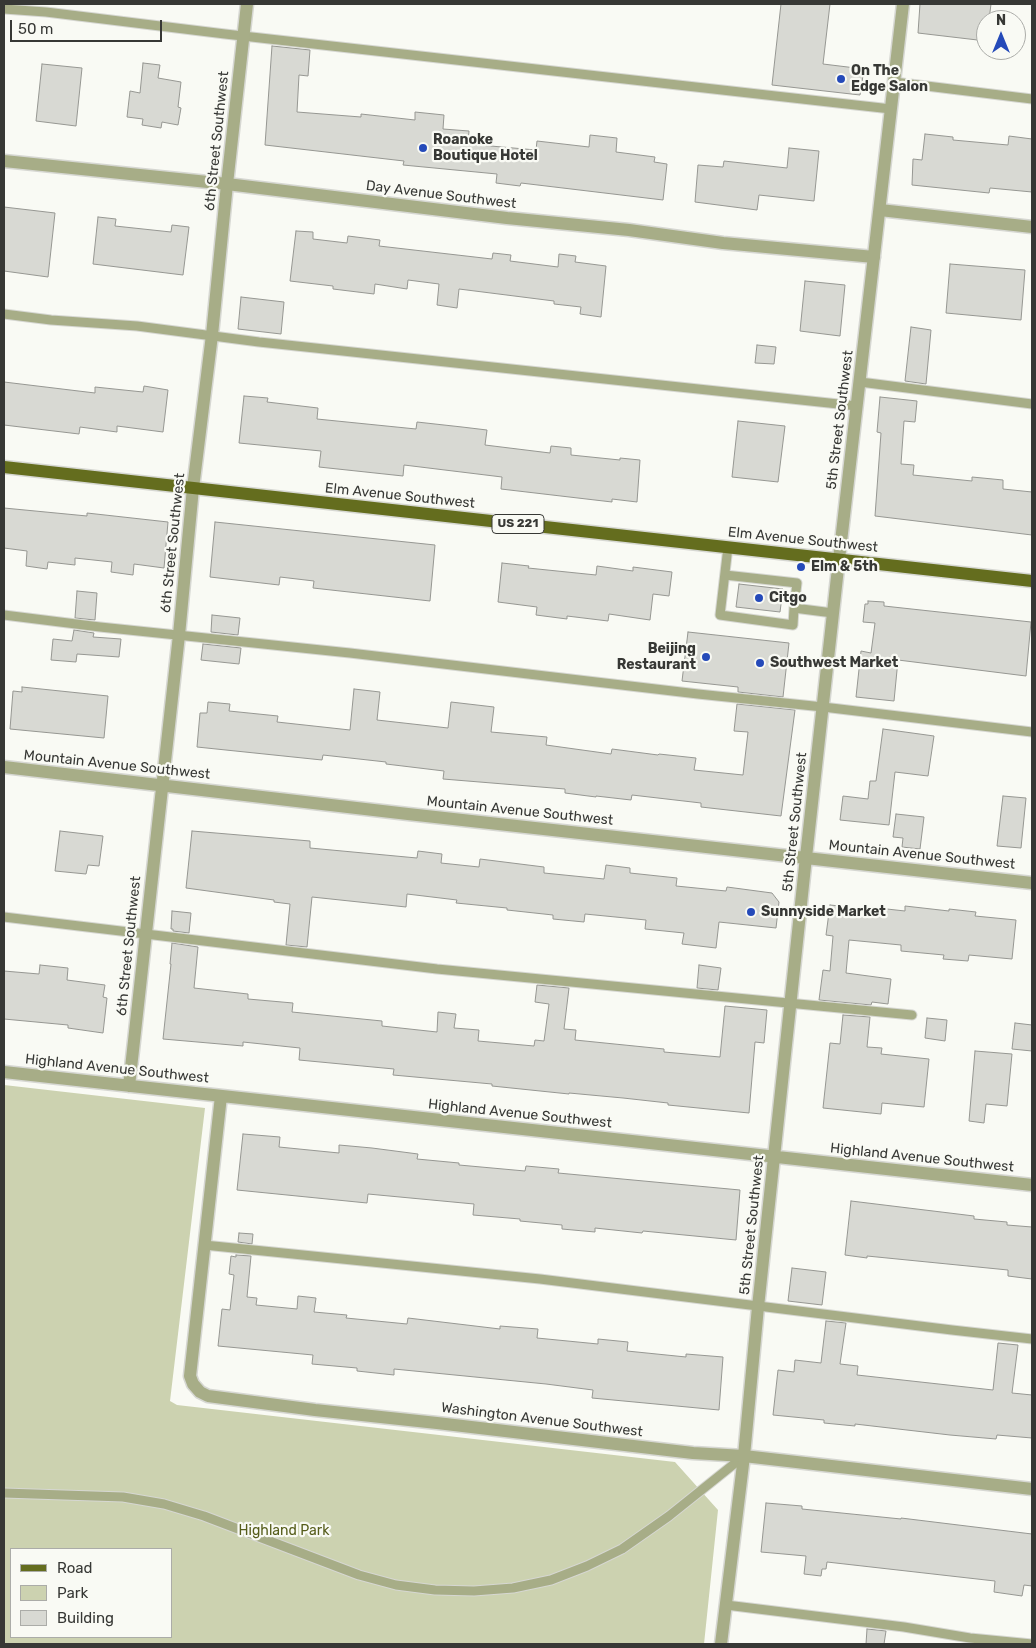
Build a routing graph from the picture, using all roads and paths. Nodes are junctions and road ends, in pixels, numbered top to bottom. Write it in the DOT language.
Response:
graph roads {
  1 [pos="247,4"];
  2 [pos="903,4"];
  3 [pos="4,10"];
  4 [pos="243,36"];
  5 [pos="894,82"];
  6 [pos="1032,99"];
  7 [pos="891,110"];
  8 [pos="4,161"];
  9 [pos="226,184"];
  10 [pos="880,210"];
  11 [pos="1032,227"];
  12 [pos="874,257"];
  13 [pos="4,314"];
  14 [pos="212,335"];
  15 [pos="860,382"];
  16 [pos="1032,404"];
  17 [pos="857,406"];
  18 [pos="4,466"];
  19 [pos="193,488"];
  20 [pos="728,547"];
  21 [pos="839,559"];
  22 [pos="725,574"];
  23 [pos="1032,581"];
  24 [pos="794,608"];
  25 [pos="833,613"];
  26 [pos="4,614"];
  27 [pos="179,635"];
  28 [pos="822,707"];
  29 [pos="1032,732"];
  30 [pos="4,767"];
  31 [pos="162,785"];
  32 [pos="806,857"];
  33 [pos="1032,882"];
  34 [pos="4,917"];
  35 [pos="145,934"];
  36 [pos="791,1004"];
  37 [pos="912,1015"];
  38 [pos="4,1072"];
  39 [pos="129,1086"];
  40 [pos="221,1096"];
  41 [pos="775,1157"];
  42 [pos="1032,1186"];
  43 [pos="204,1245"];
  44 [pos="758,1307"];
  45 [pos="1032,1339"];
  46 [pos="744,1456"];
  47 [pos="1032,1489"];
  48 [pos="4,1493"];
  49 [pos="726,1605"];
  50 [pos="721,1644"];
  51 [pos="1032,1644"];
  1 -- 4 [label="street, 6th Street Southwest"];
  2 -- 5 [label="street, 5th Street Southwest"];
  3 -- 4 [label="lane"];
  4 -- 7 [label="lane"];
  4 -- 9 [label="street, 6th Street Southwest"];
  5 -- 6 [label="lane"];
  5 -- 7 [label="street, 5th Street Southwest"];
  7 -- 10 [label="street, 5th Street Southwest"];
  8 -- 9 [label="street, Day Avenue Southwest"];
  9 -- 12 [label="street, Day Avenue Southwest"];
  9 -- 14 [label="street, 6th Street Southwest"];
  10 -- 11 [label="street"];
  10 -- 12 [label="street, 5th Street Southwest"];
  12 -- 15 [label="street, 5th Street Southwest"];
  13 -- 14 [label="lane"];
  14 -- 17 [label="lane"];
  14 -- 19 [label="street, 6th Street Southwest"];
  15 -- 16 [label="lane"];
  15 -- 17 [label="street, 5th Street Southwest"];
  17 -- 21 [label="street, 5th Street Southwest"];
  18 -- 19 [label="main road, Elm Avenue Southwest / US 221"];
  19 -- 20 [label="main road, Elm Avenue Southwest / US 221"];
  19 -- 27 [label="street, 6th Street Southwest"];
  20 -- 21 [label="main road, Elm Avenue Southwest / US 221"];
  20 -- 22 [label="lane"];
  21 -- 23 [label="main road, Elm Avenue Southwest / US 221"];
  21 -- 25 [label="street, 5th Street Southwest"];
  22 -- 24 [label="lane"];
  22 -- 24 [label="lane"];
  24 -- 25 [label="lane"];
  25 -- 28 [label="street, 5th Street Southwest"];
  26 -- 27 [label="lane"];
  27 -- 28 [label="lane"];
  27 -- 31 [label="street, 6th Street Southwest"];
  28 -- 29 [label="lane"];
  28 -- 32 [label="street, 5th Street Southwest"];
  30 -- 31 [label="street, Mountain Avenue Southwest"];
  31 -- 32 [label="street, Mountain Avenue Southwest"];
  31 -- 35 [label="street, 6th Street Southwest"];
  32 -- 33 [label="street, Mountain Avenue Southwest"];
  32 -- 36 [label="street, 5th Street Southwest"];
  34 -- 35 [label="lane"];
  35 -- 36 [label="lane"];
  35 -- 39 [label="street, 6th Street Southwest"];
  36 -- 37 [label="lane"];
  36 -- 41 [label="street, 5th Street Southwest"];
  38 -- 39 [label="street, Highland Avenue Southwest"];
  39 -- 40 [label="street, Highland Avenue Southwest"];
  40 -- 41 [label="street, Highland Avenue Southwest"];
  40 -- 43 [label="street"];
  41 -- 42 [label="street, Highland Avenue Southwest"];
  41 -- 44 [label="street, 5th Street Southwest"];
  43 -- 44 [label="lane"];
  43 -- 46 [label="street, Washington Avenue Southwest"];
  44 -- 45 [label="lane"];
  44 -- 46 [label="street, 5th Street Southwest"];
  46 -- 47 [label="street, Washington Avenue Southwest"];
  46 -- 48 [label="lane"];
  46 -- 49 [label="street, 5th Street Southwest"];
  49 -- 50 [label="street, 5th Street Southwest"];
  49 -- 51 [label="lane"];
}
